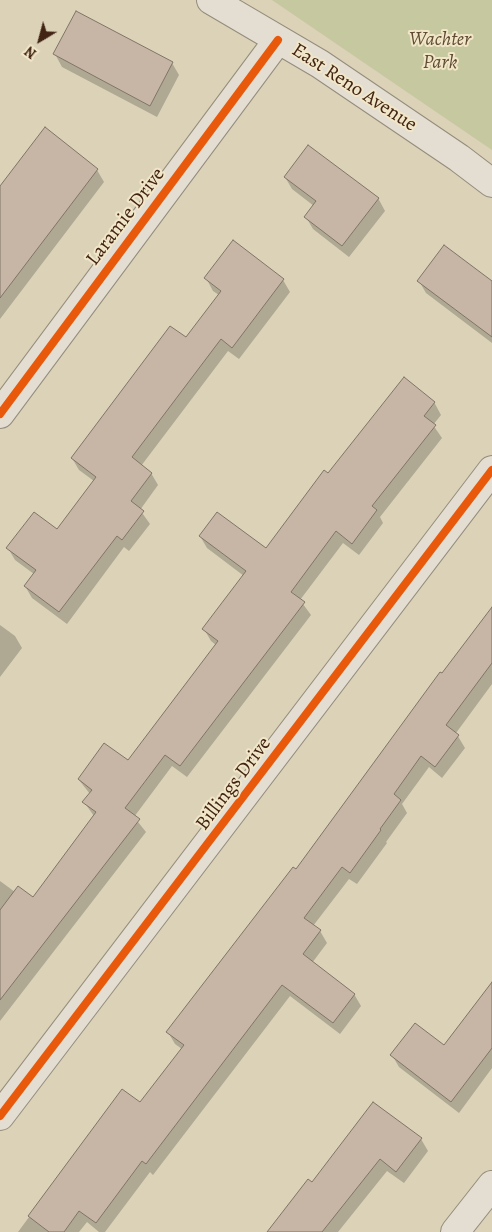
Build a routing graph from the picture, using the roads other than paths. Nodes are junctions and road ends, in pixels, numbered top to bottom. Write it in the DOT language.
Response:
graph roads {
  1 [pos="210,0"];
  2 [pos="278,40"];
  3 [pos="492,183"];
  4 [pos="0,414"];
  5 [pos="492,470"];
  6 [pos="0,1116"];
  7 [pos="492,1186"];
  8 [pos="455,1232"];
  1 -- 2 [label="street, East Reno Avenue"];
  2 -- 3 [label="street, East Reno Avenue"];
  2 -- 4 [label="street, Laramie Drive"];
  5 -- 6 [label="street, Billings Drive"];
  7 -- 8 [label="street"];
}
